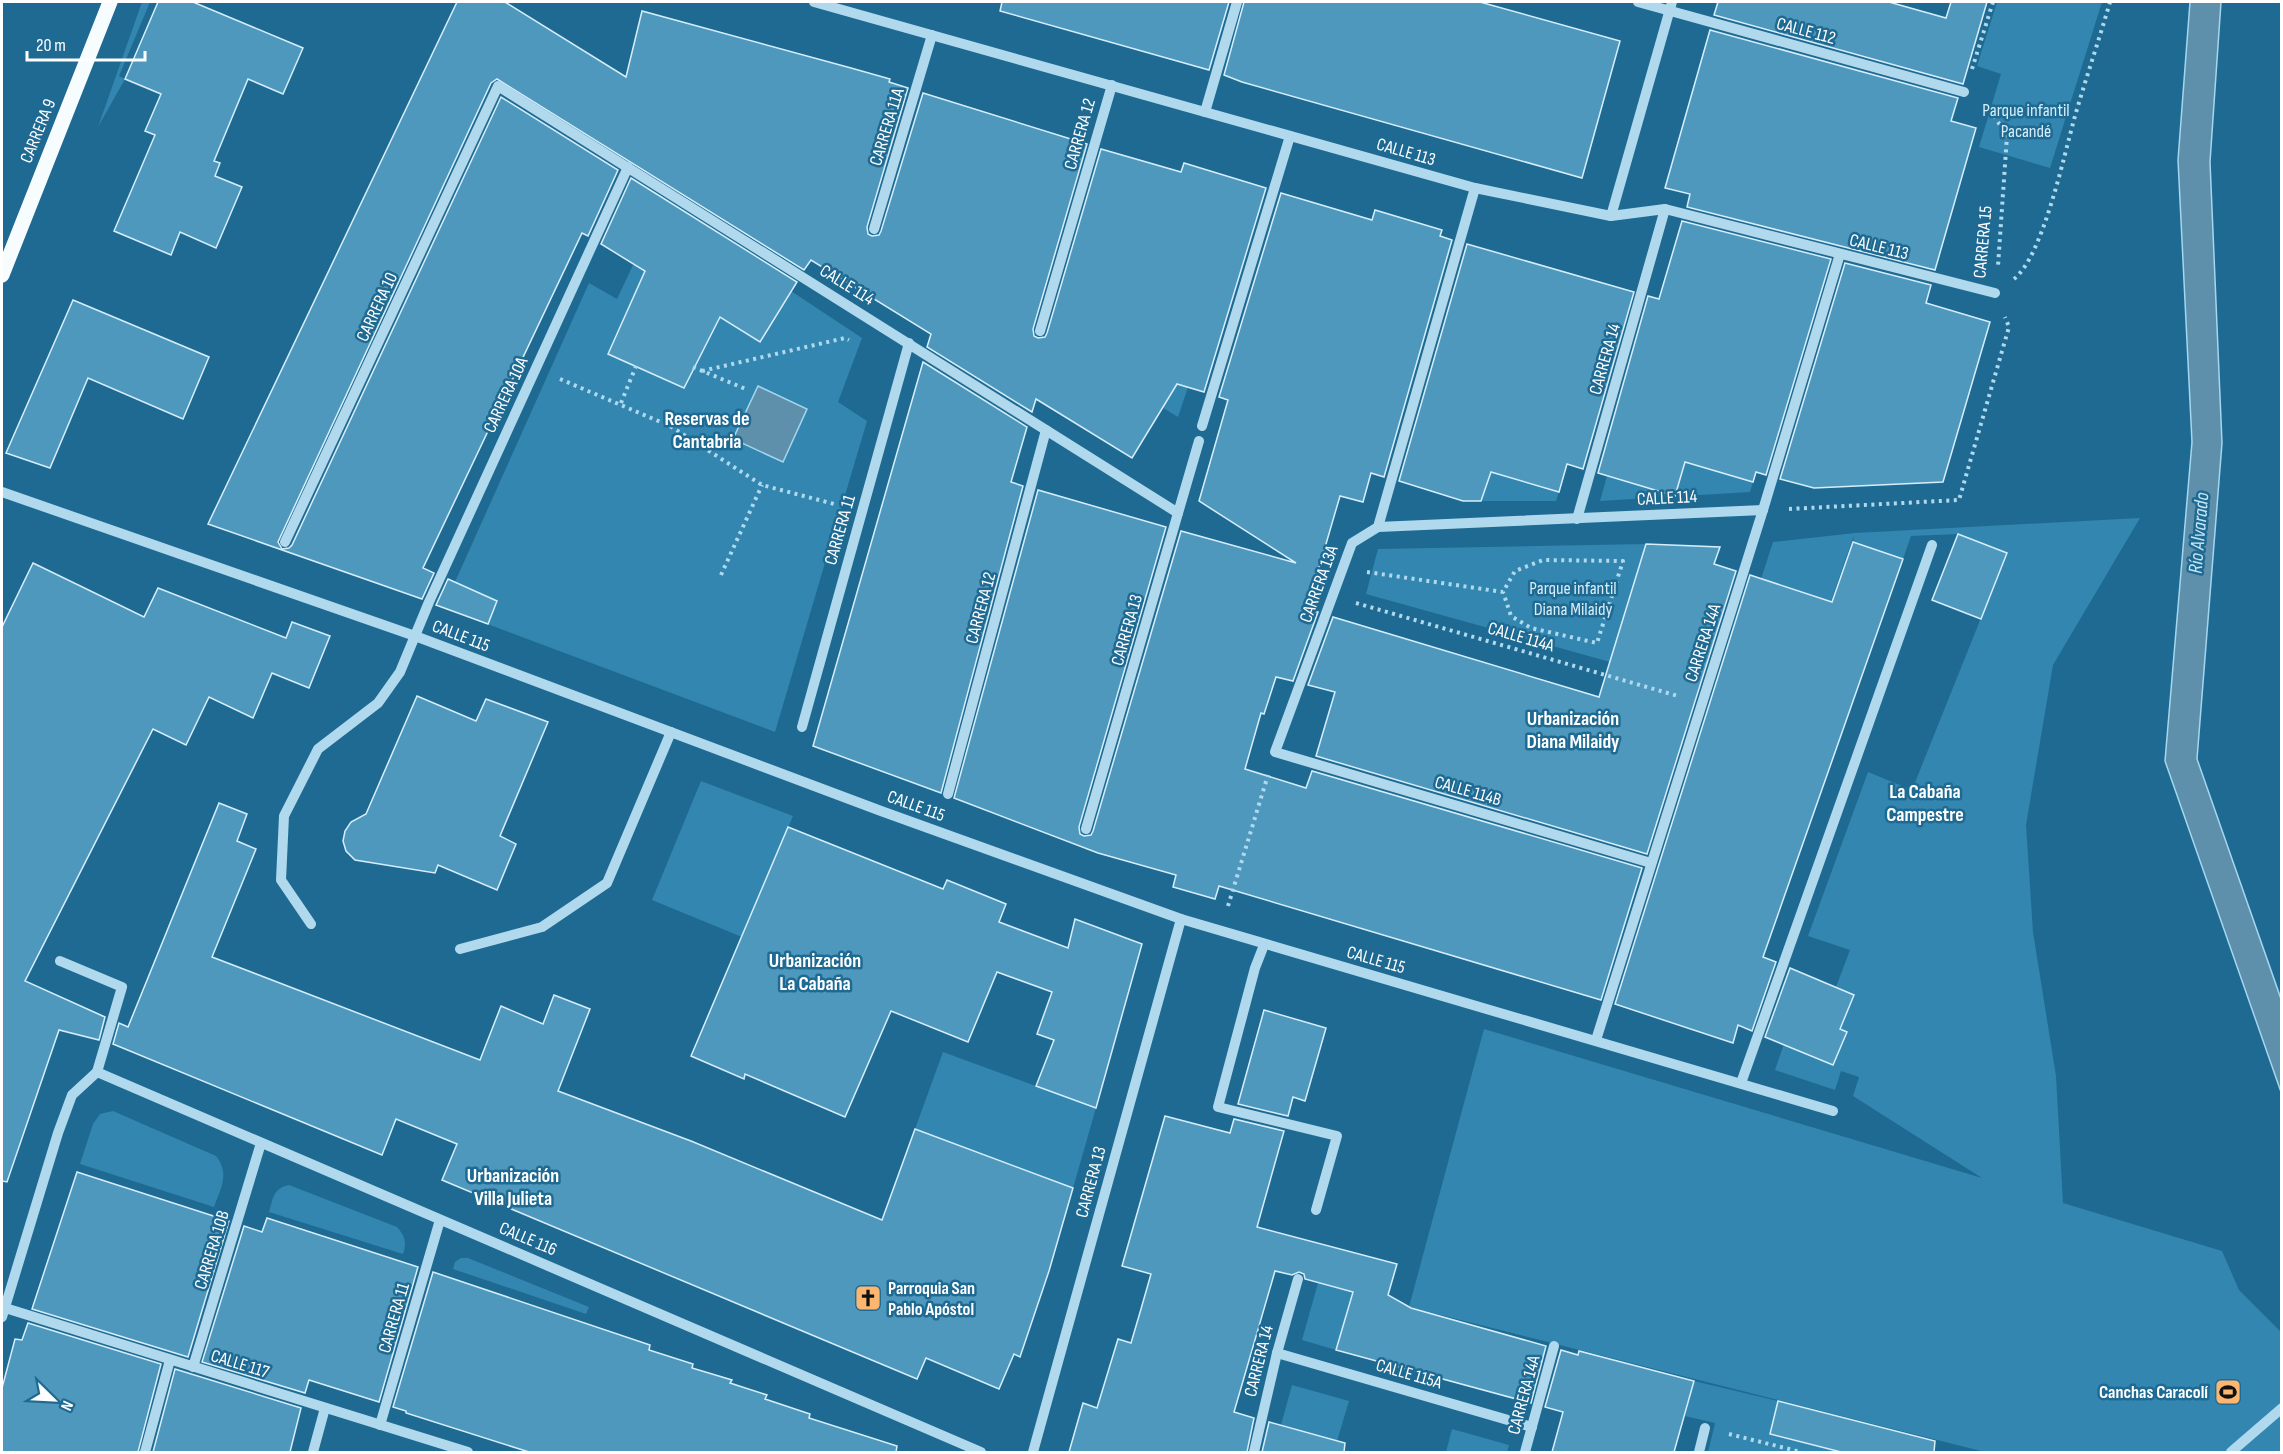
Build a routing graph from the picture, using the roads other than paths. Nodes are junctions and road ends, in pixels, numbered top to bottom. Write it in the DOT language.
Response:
graph roads {
  1 [pos="110,2"];
  2 [pos="814,2"];
  3 [pos="1237,2"];
  4 [pos="1638,2"];
  5 [pos="1670,6"];
  6 [pos="932,35"];
  7 [pos="1112,85"];
  8 [pos="498,86"];
  9 [pos="1964,92"];
  10 [pos="1205,112"];
  11 [pos="1290,136"];
  12 [pos="628,167"];
  13 [pos="1475,188"];
  14 [pos="1665,209"];
  15 [pos="1611,216"];
  16 [pos="874,229"];
  17 [pos="1840,254"];
  18 [pos="2,275"];
  19 [pos="1995,293"];
  20 [pos="1040,331"];
  21 [pos="909,343"];
  22 [pos="1202,426"];
  23 [pos="1046,430"];
  24 [pos="1199,441"];
  25 [pos="2,492"];
  26 [pos="1763,510"];
  27 [pos="1178,513"];
  28 [pos="1577,519"];
  29 [pos="1378,527"];
  30 [pos="285,542"];
  31 [pos="1932,545"];
  32 [pos="415,636"];
  33 [pos="802,727"];
  34 [pos="671,732"];
  35 [pos="1275,752"];
  36 [pos="948,794"];
  37 [pos="1086,828"];
  38 [pos="1651,863"];
  39 [pos="1180,919"];
  40 [pos="311,924"];
  41 [pos="1264,945"];
  42 [pos="460,950"];
  43 [pos="60,961"];
  44 [pos="1596,1040"];
  45 [pos="97,1072"];
  46 [pos="1741,1083"];
  47 [pos="1833,1111"];
  48 [pos="261,1143"];
  49 [pos="1316,1210"];
  50 [pos="440,1220"];
  51 [pos="1298,1279"];
  52 [pos="2,1311"];
  53 [pos="1554,1346"];
  54 [pos="1277,1353"];
  55 [pos="170,1360"];
  56 [pos="193,1367"];
  57 [pos="325,1408"];
  58 [pos="2282,1408"];
  59 [pos="380,1425"];
  60 [pos="1532,1427"];
  61 [pos="1705,1428"];
  62 [pos="146,1452"];
  63 [pos="313,1452"];
  64 [pos="468,1452"];
  65 [pos="981,1452"];
  66 [pos="1033,1452"];
  67 [pos="1254,1452"];
  68 [pos="1525,1452"];
  69 [pos="1699,1452"];
  70 [pos="2232,1452"];
  1 -- 18 [label="main road, CARRERA 9"];
  2 -- 6 [label="street, CALLE 113"];
  3 -- 10 [label="street"];
  4 -- 5 [label="street, CALLE 112"];
  5 -- 9 [label="street, CALLE 112"];
  5 -- 15 [label="street"];
  6 -- 7 [label="street, CALLE 113"];
  6 -- 16 [label="street, CARRERA 11A"];
  7 -- 10 [label="street, CALLE 113"];
  7 -- 20 [label="street, CARRERA 12"];
  8 -- 12 [label="street, CALLE 114"];
  8 -- 30 [label="street, CARRERA 10"];
  10 -- 11 [label="street, CALLE 113"];
  11 -- 13 [label="street, CALLE 113"];
  11 -- 22 [label="street"];
  12 -- 21 [label="street, CALLE 114"];
  12 -- 32 [label="street, CARRERA 10A"];
  13 -- 15 [label="street, CALLE 113"];
  13 -- 29 [label="street"];
  14 -- 15 [label="street, CALLE 113"];
  14 -- 17 [label="street, CALLE 113"];
  14 -- 28 [label="street, CARRERA 14"];
  17 -- 19 [label="street, CALLE 113"];
  17 -- 26 [label="street, CARRERA 14A"];
  21 -- 23 [label="street, CALLE 114"];
  21 -- 33 [label="street, CARRERA 11"];
  23 -- 27 [label="street, CALLE 114"];
  23 -- 36 [label="street, CARRERA 12"];
  24 -- 27 [label="street, CARRERA 13"];
  25 -- 32 [label="street, CALLE 115"];
  26 -- 28 [label="street, CALLE 114"];
  26 -- 38 [label="street, CARRERA 14A"];
  27 -- 37 [label="street, CARRERA 13"];
  28 -- 29 [label="street, CALLE 114"];
  29 -- 35 [label="street, CARRERA 13A"];
  31 -- 46 [label="street"];
  32 -- 34 [label="street, CALLE 115"];
  32 -- 40 [label="street, CARRERA 10A"];
  34 -- 39 [label="street, CALLE 115"];
  34 -- 42 [label="street"];
  35 -- 38 [label="street, CALLE 114B"];
  38 -- 44 [label="street, CARRERA 14A"];
  39 -- 41 [label="street, CALLE 115"];
  39 -- 66 [label="street, CARRERA 13"];
  41 -- 44 [label="street, CALLE 115"];
  41 -- 49 [label="street"];
  43 -- 45 [label="street"];
  44 -- 46 [label="street, CALLE 115"];
  45 -- 48 [label="street, CALLE 116"];
  45 -- 52 [label="street"];
  46 -- 47 [label="street, CALLE 115"];
  48 -- 50 [label="street, CALLE 116"];
  48 -- 56 [label="street, CARRERA 10B"];
  50 -- 59 [label="street, CARRERA 11"];
  50 -- 65 [label="street, CALLE 116"];
  51 -- 54 [label="street, CARRERA 14"];
  52 -- 55 [label="street, CALLE 117"];
  53 -- 60 [label="street, CARRERA 14A"];
  54 -- 60 [label="street, CALLE 115A"];
  54 -- 67 [label="street, CARRERA 14"];
  55 -- 56 [label="street, CALLE 117"];
  55 -- 62 [label="street"];
  56 -- 57 [label="street, CALLE 117"];
  57 -- 59 [label="street, CALLE 117"];
  57 -- 63 [label="street"];
  58 -- 70 [label="street"];
  59 -- 64 [label="street, CALLE 117"];
  60 -- 68 [label="street, CARRERA 14A"];
  61 -- 69 [label="street"];
}
